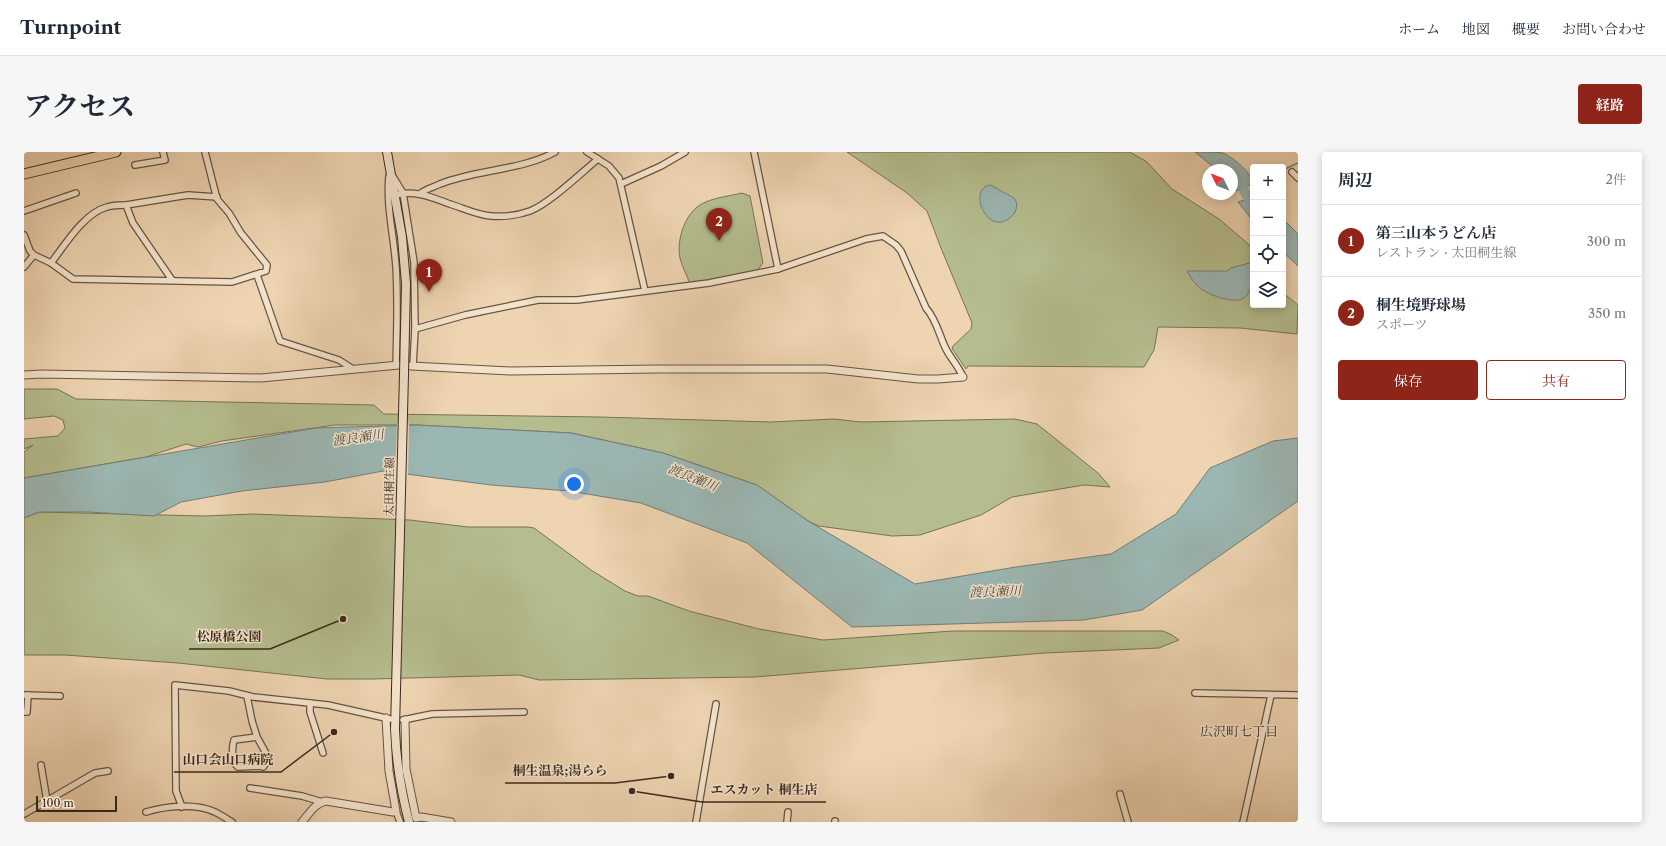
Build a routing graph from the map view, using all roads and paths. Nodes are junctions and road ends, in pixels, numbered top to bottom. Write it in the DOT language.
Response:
graph roads {
  1 [pos="116,152"];
  2 [pos="163,152"];
  3 [pos="205,152"];
  4 [pos="387,152"];
  5 [pos="555,152"];
  6 [pos="587,152"];
  7 [pos="685,152"];
  8 [pos="754,152"];
  9 [pos="598,160"];
  10 [pos="135,165"];
  11 [pos="389,169"];
  12 [pos="1292,172"];
  13 [pos="24,174"];
  14 [pos="1298,178"];
  15 [pos="621,184"];
  16 [pos="76,193"];
  17 [pos="403,193"];
  18 [pos="421,193"];
  19 [pos="391,196"];
  20 [pos="217,197"];
  21 [pos="126,205"];
  22 [pos="24,211"];
  23 [pos="24,235"];
  24 [pos="34,255"];
  25 [pos="51,264"];
  26 [pos="24,266"];
  27 [pos="778,269"];
  28 [pos="257,275"];
  29 [pos="172,280"];
  30 [pos="645,292"];
  31 [pos="415,329"];
  32 [pos="397,365"];
  33 [pos="412,366"];
  34 [pos="353,369"];
  35 [pos="24,375"];
  36 [pos="963,376"];
  37 [pos="1196,693"];
  38 [pos="26,695"];
  39 [pos="1270,695"];
  40 [pos="1298,695"];
  41 [pos="60,696"];
  42 [pos="247,696"];
  43 [pos="310,703"];
  44 [pos="716,704"];
  45 [pos="24,712"];
  46 [pos="524,712"];
  47 [pos="388,718"];
  48 [pos="404,720"];
  49 [pos="257,737"];
  50 [pos="323,753"];
  51 [pos="41,765"];
  52 [pos="108,771"];
  53 [pos="250,788"];
  54 [pos="1120,794"];
  55 [pos="47,801"];
  56 [pos="322,802"];
  57 [pos="182,807"];
  58 [pos="396,811"];
  59 [pos="146,812"];
  60 [pos="788,812"];
  61 [pos="24,814"];
  62 [pos="414,821"];
  63 [pos="232,822"];
  64 [pos="302,822"];
  65 [pos="400,822"];
  66 [pos="451,822"];
  67 [pos="696,822"];
  68 [pos="787,822"];
  69 [pos="1128,822"];
  70 [pos="1243,822"];
  1 -- 13 [label="main road"];
  2 -- 10 [label="street"];
  3 -- 20 [label="street"];
  4 -- 11 [label="main road, 太田桐生線"];
  5 -- 18 [label="street"];
  6 -- 9 [label="street"];
  7 -- 15 [label="street"];
  8 -- 27 [label="street"];
  9 -- 15 [label="street"];
  9 -- 18 [label="street"];
  11 -- 17 [label="street"];
  11 -- 19 [label="main road, 太田桐生線"];
  12 -- 14 [label="street"];
  15 -- 30 [label="street"];
  16 -- 22 [label="street"];
  17 -- 18 [label="street"];
  17 -- 19 [label="street"];
  17 -- 31 [label="street"];
  19 -- 32 [label="street"];
  19 -- 62 [label="main road, 太田桐生線, bridge"];
  20 -- 21 [label="street"];
  20 -- 28 [label="street"];
  21 -- 25 [label="street"];
  21 -- 29 [label="street"];
  23 -- 24 [label="street"];
  24 -- 25 [label="street"];
  24 -- 26 [label="street"];
  25 -- 29 [label="street"];
  27 -- 30 [label="street"];
  27 -- 36 [label="street"];
  28 -- 29 [label="street"];
  28 -- 34 [label="street"];
  30 -- 31 [label="street"];
  31 -- 33 [label="street"];
  32 -- 34 [label="street"];
  33 -- 36 [label="street"];
  34 -- 35 [label="street"];
  37 -- 39 [label="street"];
  38 -- 41 [label="street"];
  38 -- 45 [label="street"];
  39 -- 40 [label="street"];
  39 -- 70 [label="street"];
  42 -- 43 [label="street"];
  42 -- 49 [label="street"];
  42 -- 57 [label="street"];
  43 -- 47 [label="street"];
  43 -- 50 [label="street"];
  44 -- 67 [label="street"];
  46 -- 48 [label="street"];
  47 -- 58 [label="street"];
  48 -- 62 [label="street"];
  49 -- 49 [label="street"];
  51 -- 55 [label="street"];
  52 -- 55 [label="street"];
  53 -- 56 [label="street"];
  54 -- 69 [label="street"];
  55 -- 61 [label="street"];
  56 -- 58 [label="street"];
  56 -- 64 [label="street"];
  57 -- 59 [label="street"];
  57 -- 63 [label="street"];
  58 -- 65 [label="street"];
  60 -- 68 [label="street"];
  62 -- 66 [label="street"];
}
